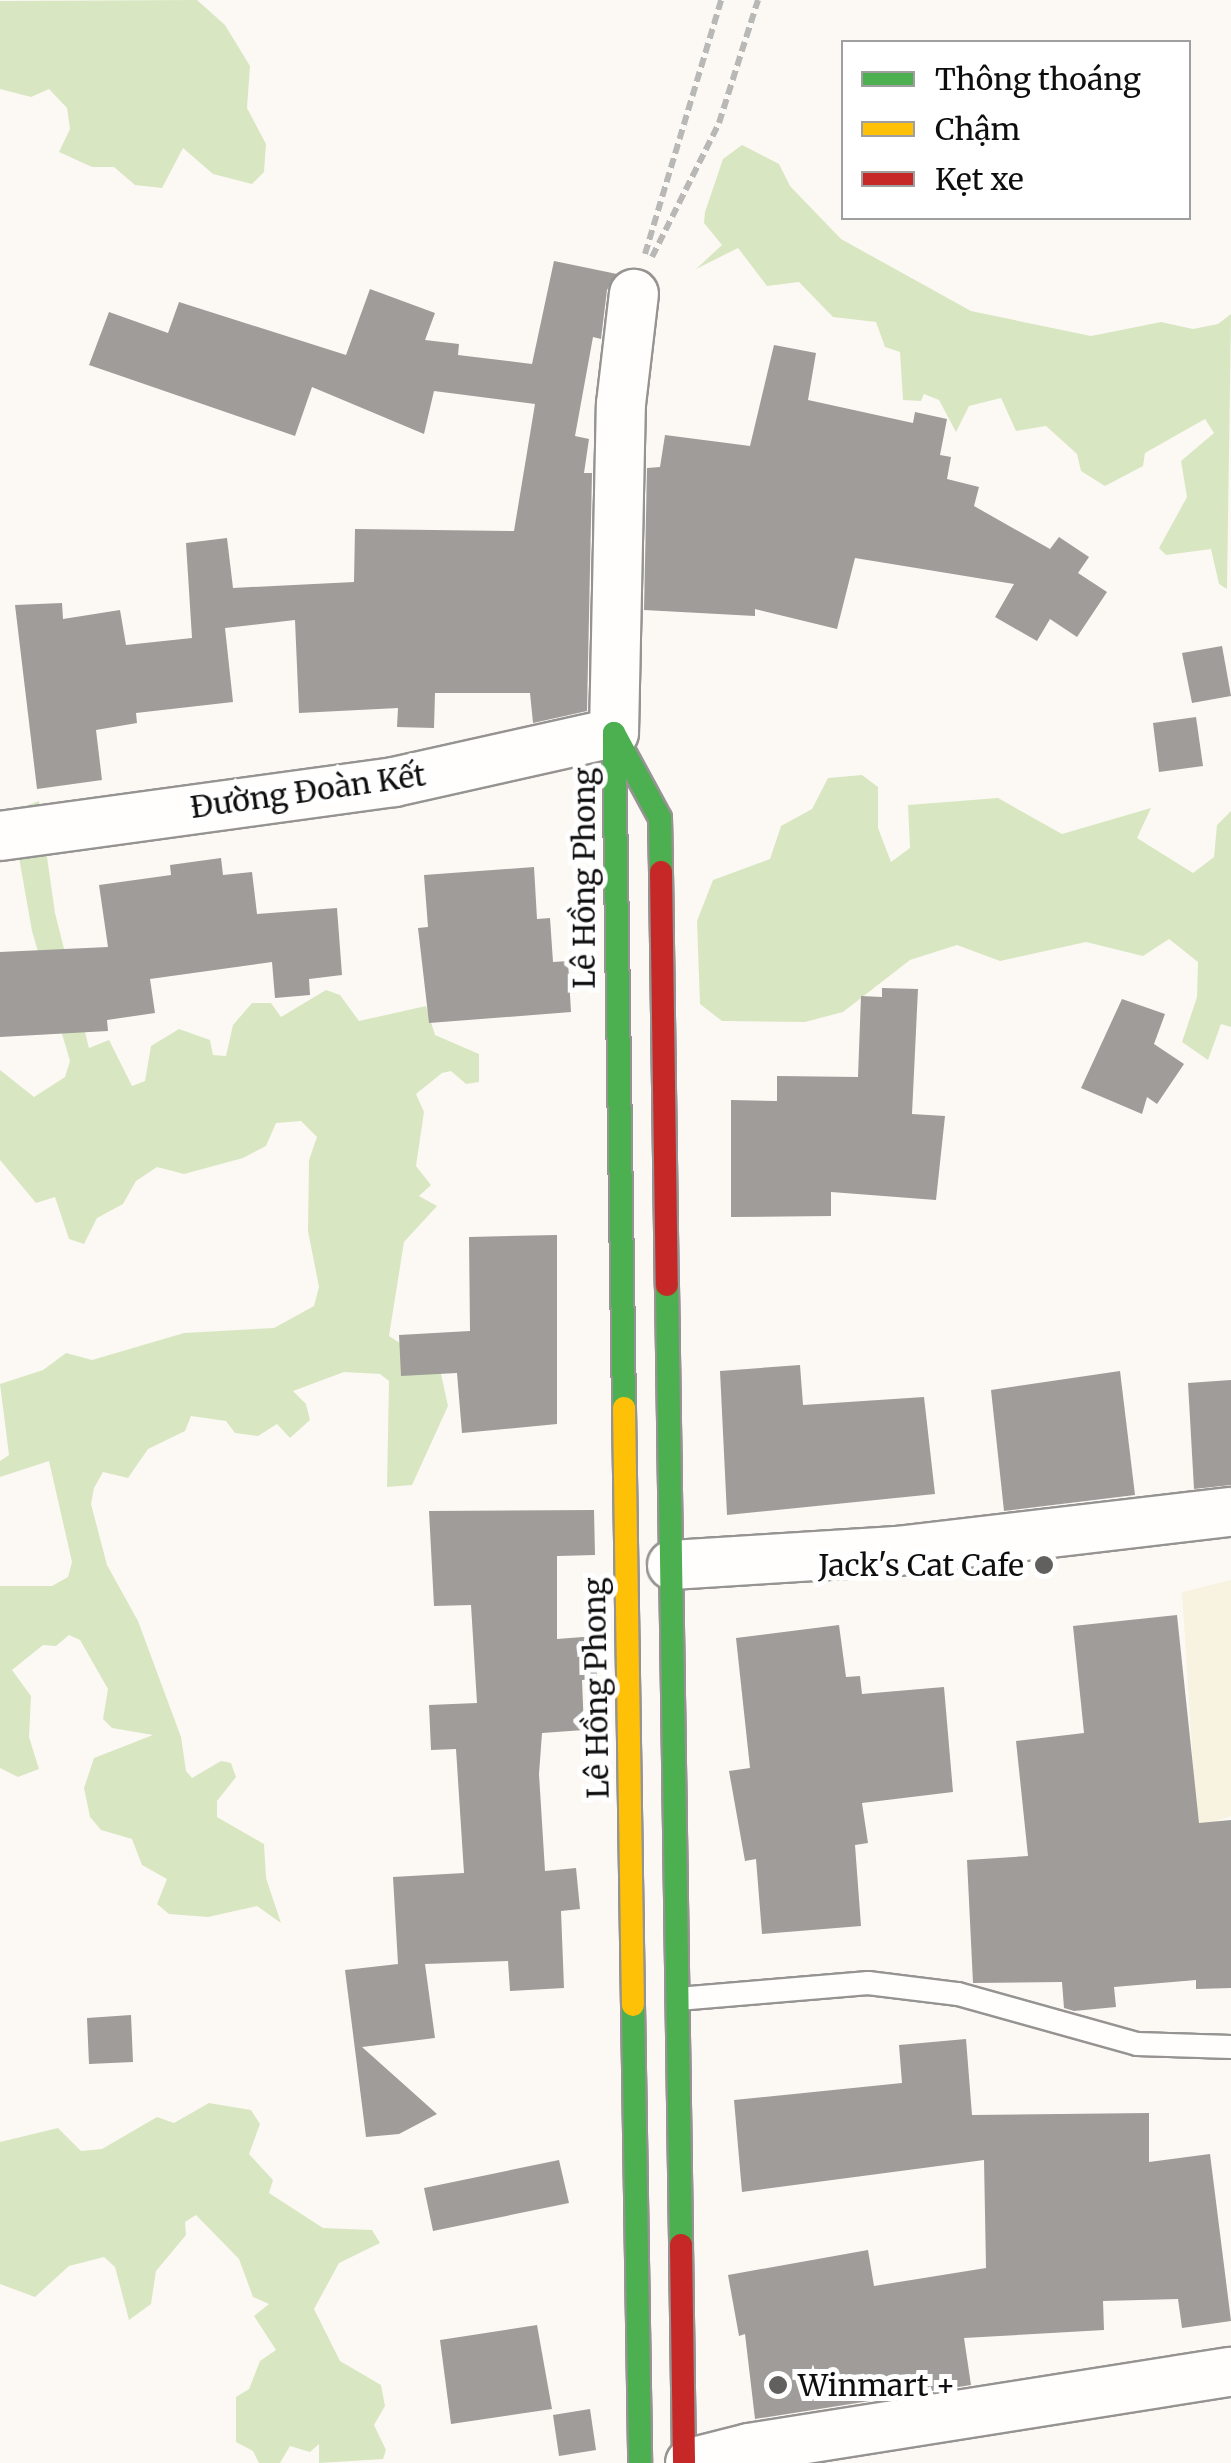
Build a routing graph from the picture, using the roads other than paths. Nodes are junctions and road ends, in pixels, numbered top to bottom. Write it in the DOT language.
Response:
graph roads {
  1 [pos="634,294"];
  2 [pos="614,733"];
  3 [pos="0,836"];
  4 [pos="1231,1512"];
  5 [pos="672,1564"];
  6 [pos="678,2000"];
  7 [pos="1231,2046"];
  8 [pos="1231,2372"];
  9 [pos="640,2463"];
  10 [pos="687,2463"];
  1 -- 2 [label="street"];
  2 -- 3 [label="street, Đường Đoàn Kết"];
  2 -- 5 [label="street, Lê Hồng Phong"];
  2 -- 9 [label="street, Lê Hồng Phong"];
  4 -- 5 [label="street"];
  5 -- 6 [label="street, Lê Hồng Phong"];
  6 -- 7 [label="lane"];
  6 -- 10 [label="street, Lê Hồng Phong"];
  8 -- 10 [label="street"];
}
